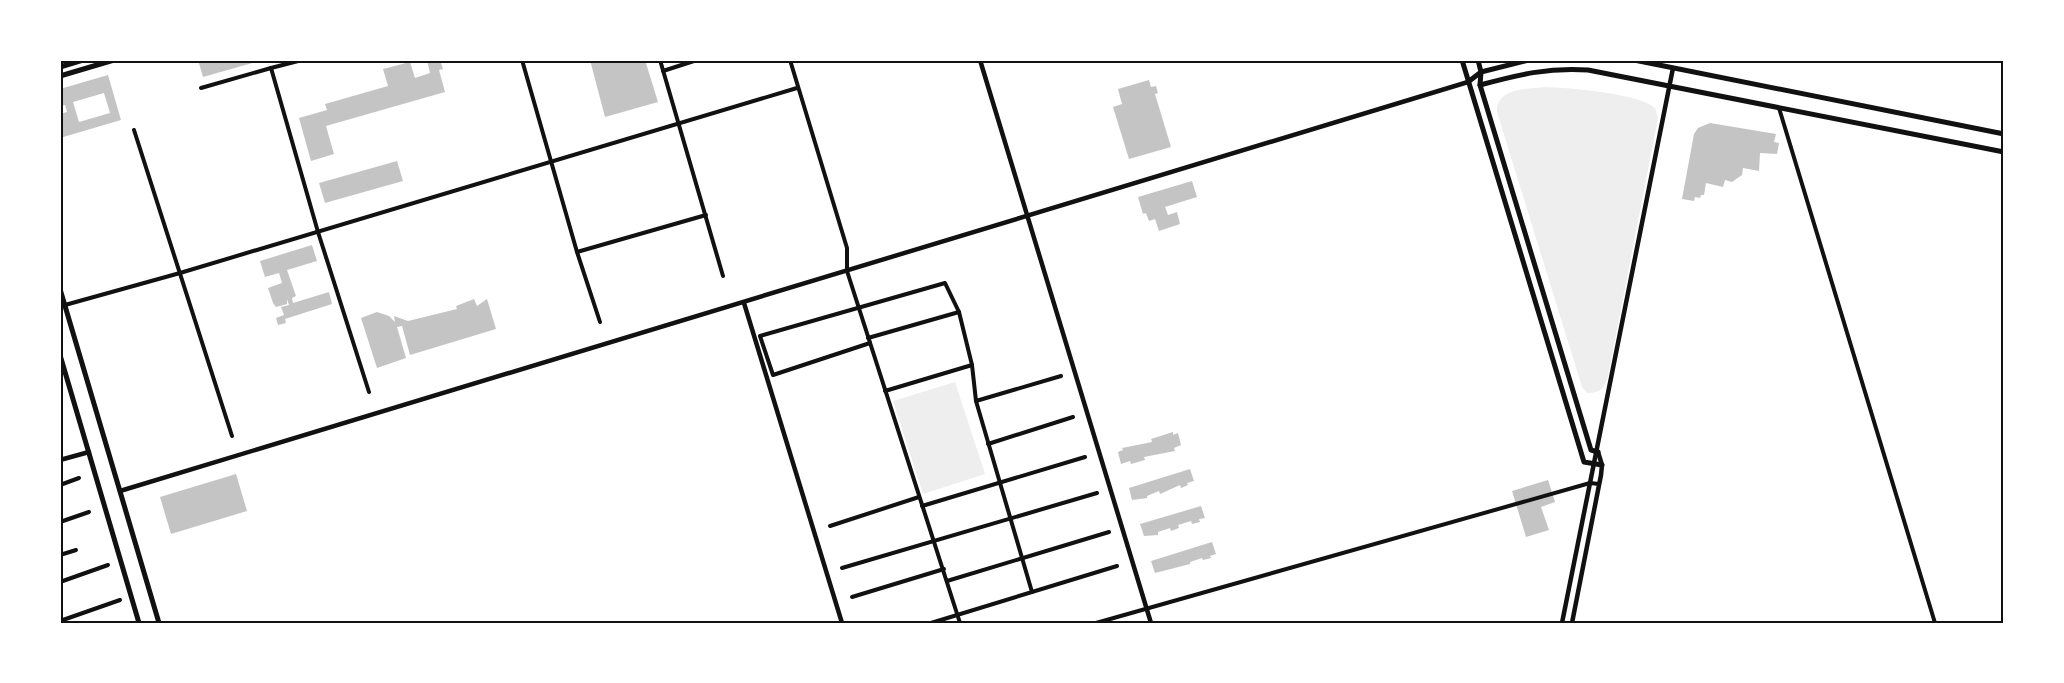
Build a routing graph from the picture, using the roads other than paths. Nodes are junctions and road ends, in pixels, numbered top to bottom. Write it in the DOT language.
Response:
graph roads {
  1 [pos="83,60"];
  2 [pos="114,60"];
  3 [pos="302,60"];
  4 [pos="522,60"];
  5 [pos="660,60"];
  6 [pos="697,60"];
  7 [pos="790,60"];
  8 [pos="980,60"];
  9 [pos="1462,60"];
  10 [pos="1478,60"];
  11 [pos="1529,60"];
  12 [pos="1634,60"];
  13 [pos="60,67"];
  14 [pos="271,68"];
  15 [pos="1673,68"];
  16 [pos="663,71"];
  17 [pos="1481,72"];
  18 [pos="60,76"];
  19 [pos="1468,82"];
  20 [pos="1480,85"];
  21 [pos="1670,86"];
  22 [pos="201,88"];
  23 [pos="797,88"];
  24 [pos="1779,108"];
  25 [pos="679,123"];
  26 [pos="135,130"];
  27 [pos="2004,134"];
  28 [pos="2004,153"];
  29 [pos="550,162"];
  30 [pos="706,214"];
  31 [pos="1028,215"];
  32 [pos="318,232"];
  33 [pos="577,252"];
  34 [pos="847,271"];
  35 [pos="180,273"];
  36 [pos="723,276"];
  37 [pos="60,289"];
  38 [pos="744,303"];
  39 [pos="65,305"];
  40 [pos="859,308"];
  41 [pos="959,312"];
  42 [pos="600,322"];
  43 [pos="868,338"];
  44 [pos="870,343"];
  45 [pos="60,355"];
  46 [pos="972,365"];
  47 [pos="1061,376"];
  48 [pos="885,391"];
  49 [pos="369,392"];
  50 [pos="976,401"];
  51 [pos="1073,417"];
  52 [pos="232,436"];
  53 [pos="988,444"];
  54 [pos="88,452"];
  55 [pos="1598,452"];
  56 [pos="1085,457"];
  57 [pos="60,460"];
  58 [pos="1594,464"];
  59 [pos="1602,465"];
  60 [pos="79,478"];
  61 [pos="999,481"];
  62 [pos="1590,483"];
  63 [pos="1599,484"];
  64 [pos="60,485"];
  65 [pos="120,492"];
  66 [pos="1097,493"];
  67 [pos="919,497"];
  68 [pos="922,506"];
  69 [pos="89,512"];
  70 [pos="1010,519"];
  71 [pos="60,522"];
  72 [pos="830,526"];
  73 [pos="1109,532"];
  74 [pos="933,541"];
  75 [pos="76,550"];
  76 [pos="60,555"];
  77 [pos="1022,559"];
  78 [pos="108,565"];
  79 [pos="1117,566"];
  80 [pos="842,568"];
  81 [pos="944,569"];
  82 [pos="947,581"];
  83 [pos="60,582"];
  84 [pos="1032,592"];
  85 [pos="852,597"];
  86 [pos="120,600"];
  87 [pos="1147,608"];
  88 [pos="958,615"];
  89 [pos="60,621"];
  90 [pos="139,623"];
  91 [pos="159,623"];
  92 [pos="842,623"];
  93 [pos="931,623"];
  94 [pos="960,623"];
  95 [pos="1096,623"];
  96 [pos="1151,623"];
  97 [pos="1562,623"];
  98 [pos="1572,623"];
  99 [pos="1935,623"];
  1 -- 13 [label="main road"];
  2 -- 18 [label="main road"];
  3 -- 14 [label="street"];
  4 -- 29 [label="street"];
  5 -- 16 [label="street"];
  6 -- 16 [label="street"];
  7 -- 23 [label="street"];
  8 -- 31 [label="street"];
  9 -- 19 [label="main road"];
  10 -- 17 [label="main road"];
  11 -- 17 [label="main road"];
  12 -- 15 [label="main road"];
  14 -- 22 [label="street"];
  14 -- 32 [label="street"];
  15 -- 21 [label="street"];
  15 -- 27 [label="main road"];
  16 -- 25 [label="street"];
  17 -- 19 [label="main road"];
  17 -- 20 [label="main road"];
  19 -- 20 [label="main road"];
  19 -- 31 [label="street"];
  19 -- 58 [label="main road"];
  20 -- 21 [label="main road"];
  20 -- 55 [label="main road"];
  21 -- 24 [label="main road"];
  21 -- 55 [label="street"];
  23 -- 25 [label="street"];
  23 -- 34 [label="street"];
  24 -- 28 [label="main road"];
  24 -- 99 [label="street"];
  25 -- 29 [label="street"];
  25 -- 30 [label="street"];
  26 -- 35 [label="street"];
  29 -- 32 [label="street"];
  29 -- 33 [label="street"];
  30 -- 33 [label="street"];
  30 -- 36 [label="street"];
  31 -- 34 [label="street"];
  31 -- 87 [label="street"];
  32 -- 35 [label="street"];
  32 -- 49 [label="street"];
  33 -- 42 [label="street"];
  34 -- 38 [label="street"];
  34 -- 40 [label="street"];
  35 -- 39 [label="street"];
  35 -- 52 [label="street"];
  37 -- 39 [label="main road"];
  38 -- 65 [label="street"];
  38 -- 92 [label="street"];
  39 -- 65 [label="main road"];
  40 -- 41 [label="street"];
  40 -- 43 [label="street"];
  40 -- 44 [label="street"];
  41 -- 43 [label="street"];
  41 -- 46 [label="street"];
  43 -- 44 [label="street"];
  44 -- 48 [label="street"];
  45 -- 54 [label="main road"];
  46 -- 48 [label="street"];
  46 -- 50 [label="street"];
  47 -- 50 [label="street"];
  48 -- 67 [label="street"];
  50 -- 53 [label="street"];
  51 -- 53 [label="street"];
  53 -- 61 [label="street"];
  54 -- 57 [label="street"];
  54 -- 90 [label="main road"];
  55 -- 58 [label="street"];
  55 -- 59 [label="street"];
  56 -- 61 [label="street"];
  58 -- 59 [label="main road"];
  58 -- 62 [label="street"];
  59 -- 63 [label="street"];
  60 -- 64 [label="street"];
  61 -- 68 [label="street"];
  61 -- 70 [label="street"];
  62 -- 63 [label="street"];
  62 -- 87 [label="street"];
  62 -- 97 [label="street"];
  63 -- 98 [label="street"];
  65 -- 91 [label="main road"];
  66 -- 70 [label="street"];
  67 -- 68 [label="street"];
  67 -- 72 [label="street"];
  68 -- 74 [label="street"];
  69 -- 71 [label="street"];
  70 -- 74 [label="street"];
  70 -- 77 [label="street"];
  73 -- 77 [label="street"];
  74 -- 80 [label="street"];
  74 -- 81 [label="street"];
  75 -- 76 [label="street"];
  77 -- 82 [label="street"];
  77 -- 84 [label="street"];
  78 -- 83 [label="street"];
  79 -- 84 [label="street"];
  81 -- 82 [label="street"];
  81 -- 85 [label="street"];
  82 -- 88 [label="street"];
  84 -- 88 [label="street"];
  86 -- 89 [label="street"];
  87 -- 95 [label="street"];
  87 -- 96 [label="street"];
  88 -- 93 [label="street"];
  88 -- 94 [label="street"];
}
